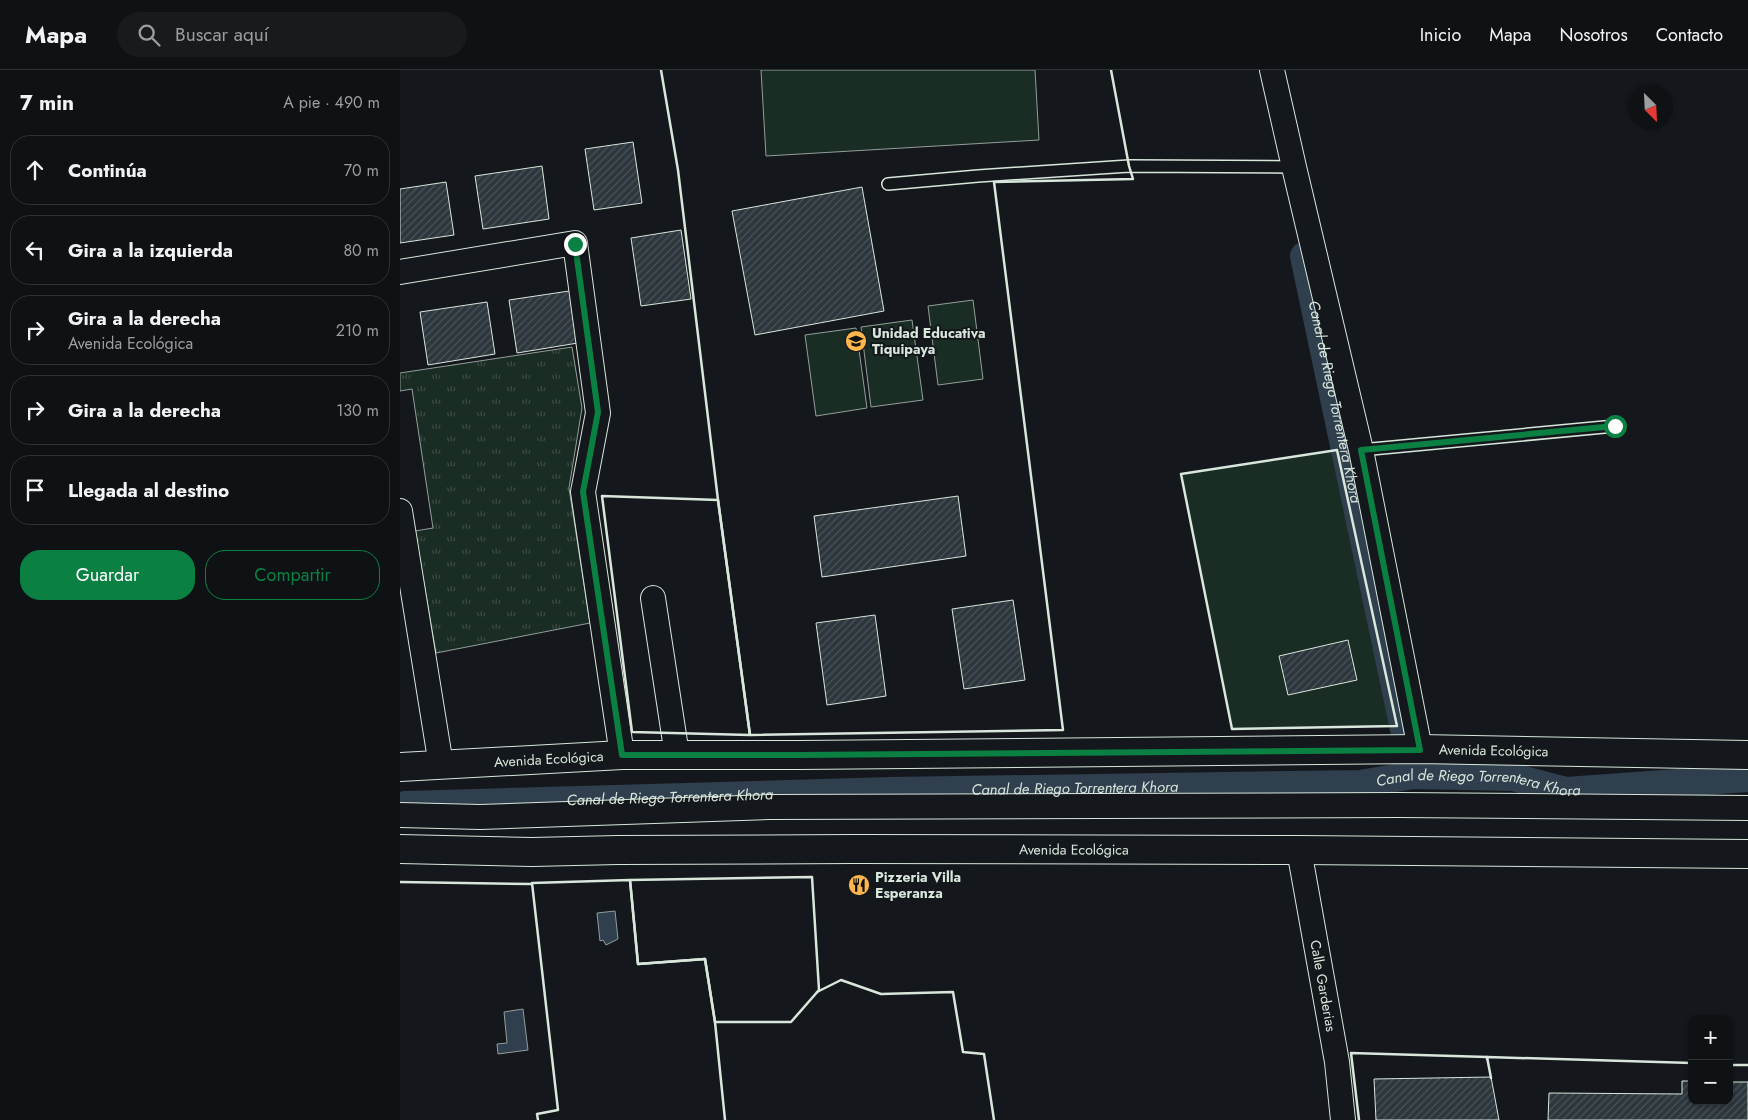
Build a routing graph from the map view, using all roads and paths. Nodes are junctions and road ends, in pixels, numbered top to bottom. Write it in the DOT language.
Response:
graph roads {
  1 [pos="1272,70"];
  2 [pos="1294,168"];
  3 [pos="888,184"];
  4 [pos="400,272"];
  5 [pos="1615,426"];
  6 [pos="1361,450"];
  7 [pos="400,511"];
  8 [pos="653,598"];
  9 [pos="1420,750"];
  10 [pos="622,755"];
  11 [pos="677,755"];
  12 [pos="1748,755"];
  13 [pos="441,765"];
  14 [pos="400,767"];
  15 [pos="1748,808"];
  16 [pos="400,815"];
  17 [pos="400,849"];
  18 [pos="1300,850"];
  19 [pos="1748,854"];
  20 [pos="1343,1120"];
  1 -- 2 [label="street"];
  2 -- 3 [label="lane"];
  2 -- 6 [label="street"];
  4 -- 10 [label="street"];
  5 -- 6 [label="lane"];
  6 -- 9 [label="street"];
  7 -- 13 [label="street"];
  8 -- 11 [label="street"];
  9 -- 11 [label="main road, Avenida Ecológica"];
  9 -- 12 [label="main road, Avenida Ecológica"];
  10 -- 11 [label="main road, Avenida Ecológica"];
  10 -- 13 [label="main road, Avenida Ecológica"];
  13 -- 14 [label="main road, Avenida Ecológica"];
  15 -- 16 [label="street"];
  17 -- 18 [label="main road, Avenida Ecológica"];
  18 -- 19 [label="main road, Avenida Ecológica"];
  18 -- 20 [label="street, Calle Garderias"];
}
